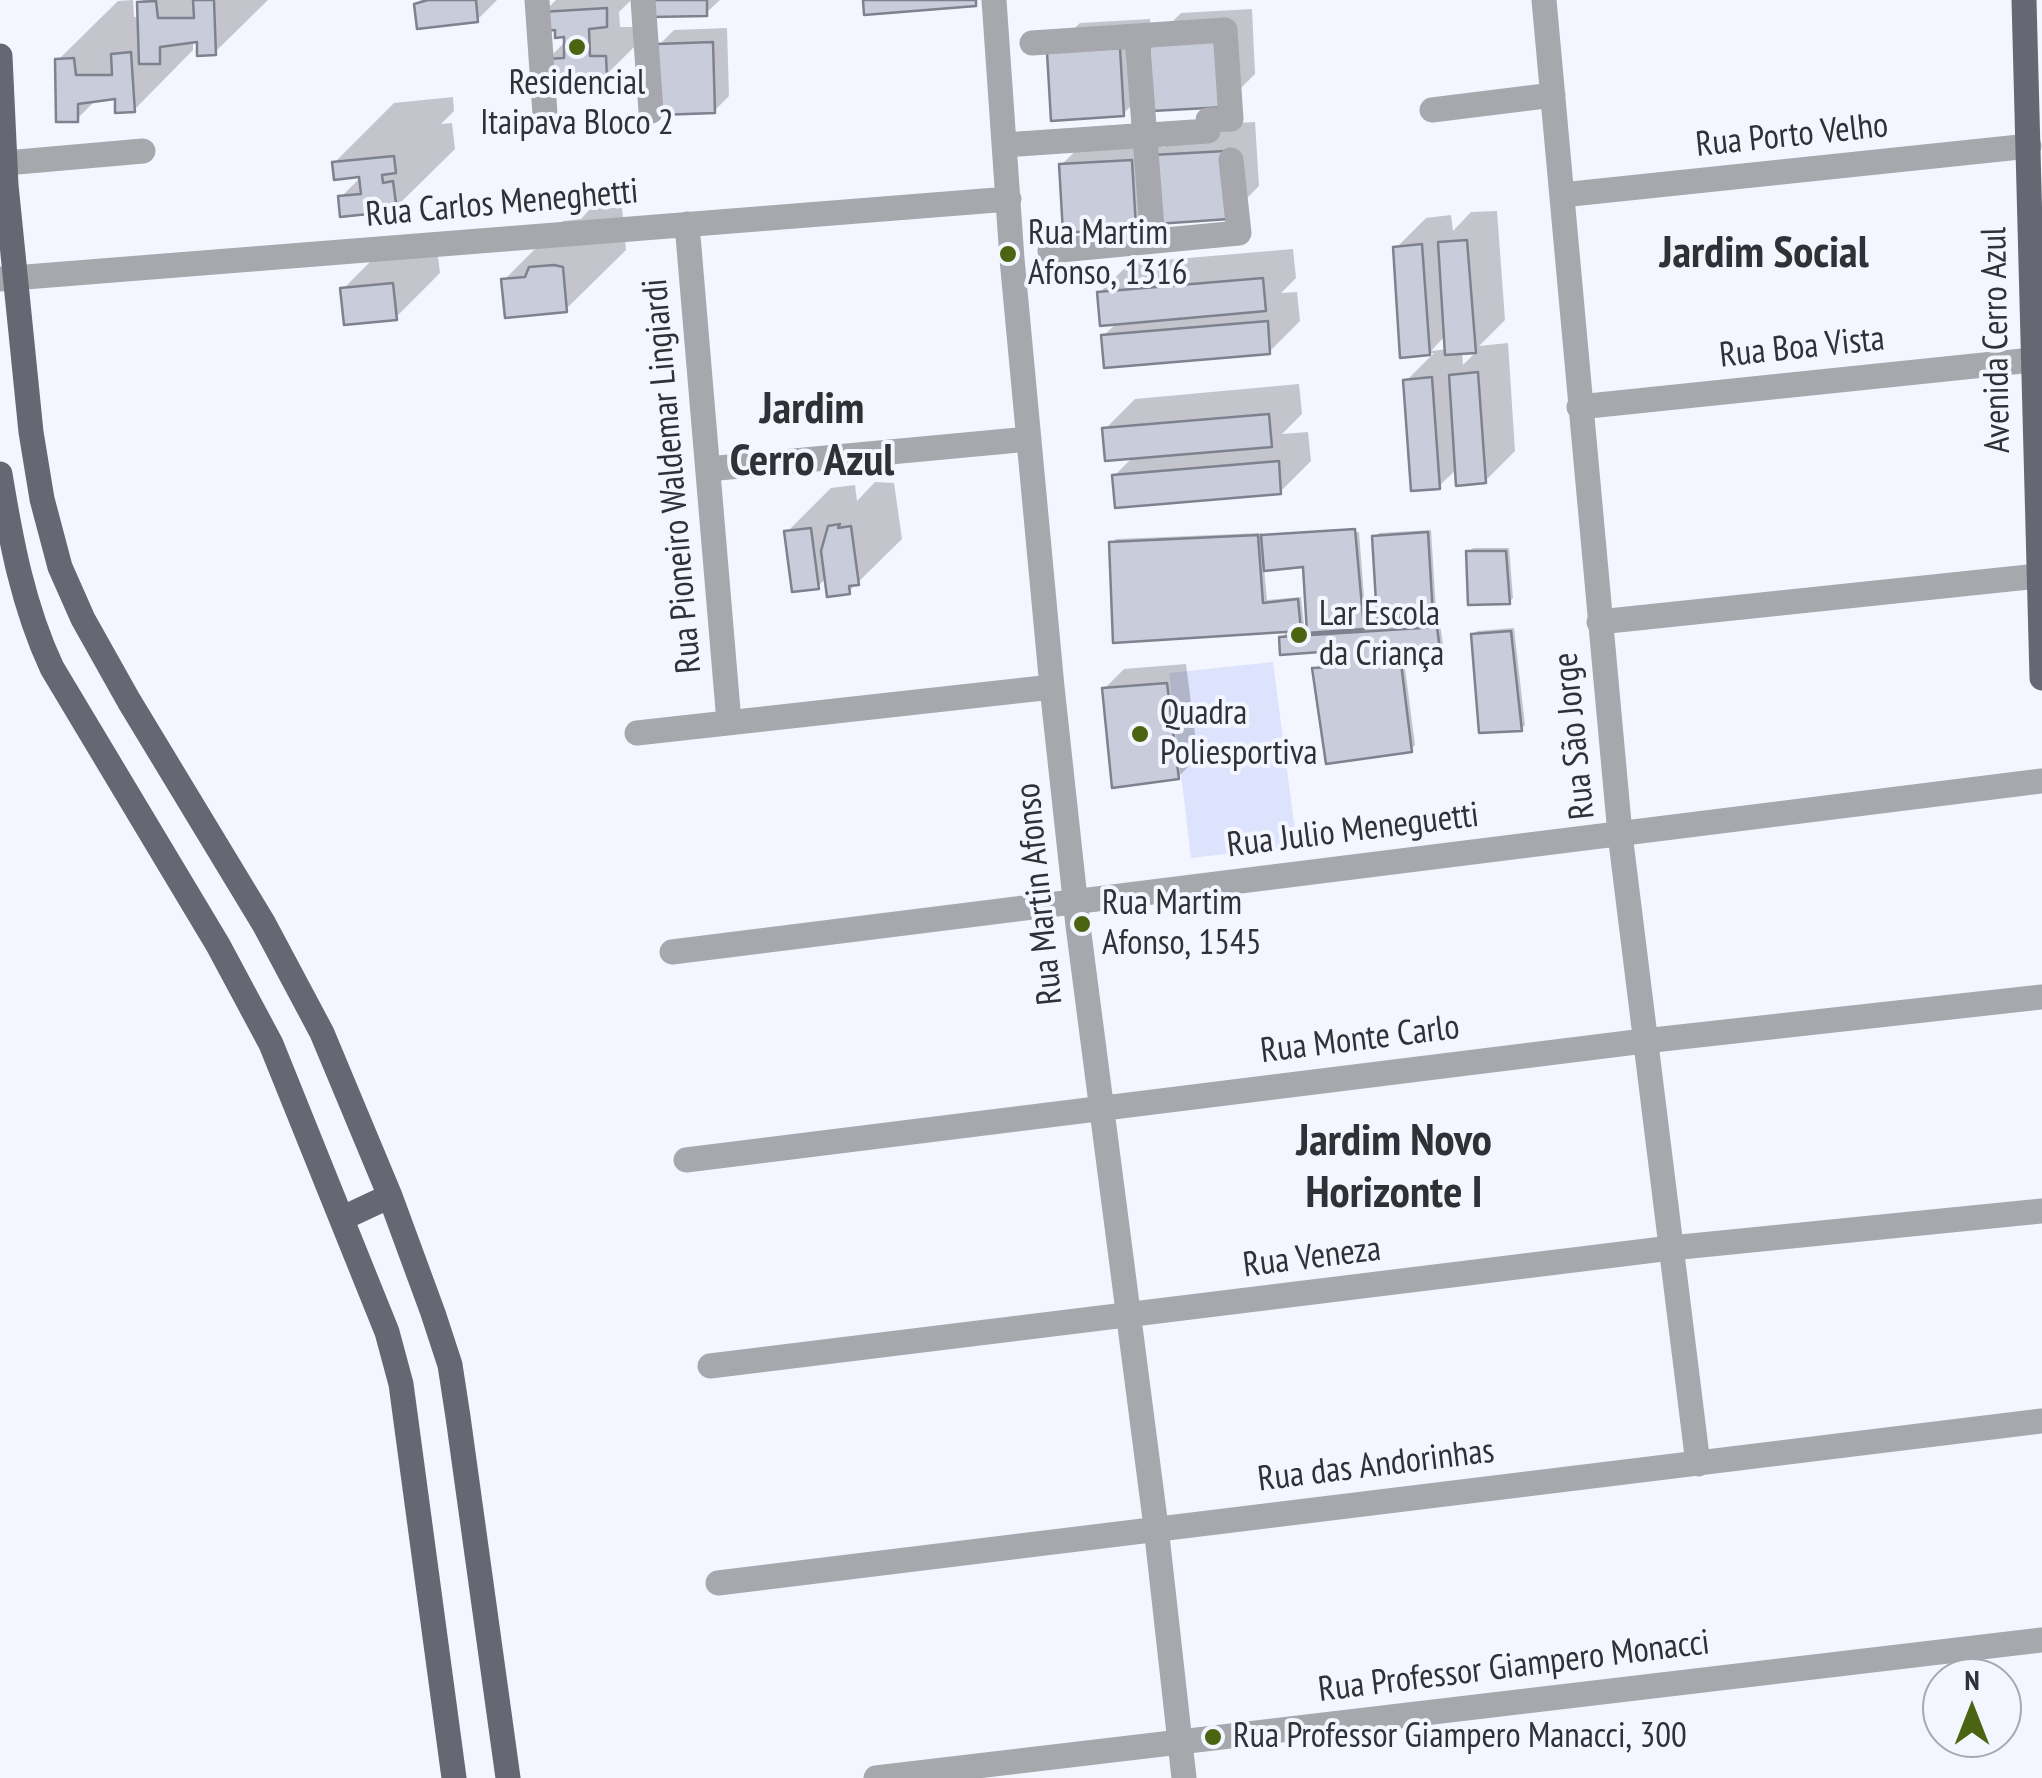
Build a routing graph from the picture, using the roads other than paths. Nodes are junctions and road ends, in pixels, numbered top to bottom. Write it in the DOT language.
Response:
graph roads {
  1 [pos="538,0"];
  2 [pos="643,0"];
  3 [pos="994,0"];
  4 [pos="1544,0"];
  5 [pos="2024,0"];
  6 [pos="1136,36"];
  7 [pos="1032,43"];
  8 [pos="0,56"];
  9 [pos="1553,94"];
  10 [pos="1432,110"];
  11 [pos="651,111"];
  12 [pos="545,114"];
  13 [pos="1144,135"];
  14 [pos="1004,145"];
  15 [pos="2029,146"];
  16 [pos="143,151"];
  17 [pos="1231,160"];
  18 [pos="6,163"];
  19 [pos="1562,195"];
  20 [pos="1009,199"];
  21 [pos="688,224"];
  22 [pos="1153,242"];
  23 [pos="1050,251"];
  24 [pos="8,279"];
  25 [pos="2032,360"];
  26 [pos="1579,407"];
  27 [pos="1029,439"];
  28 [pos="708,469"];
  29 [pos="0,474"];
  30 [pos="2038,576"];
  31 [pos="2041,613"];
  32 [pos="1599,622"];
  33 [pos="2041,650"];
  34 [pos="2042,678"];
  35 [pos="1052,687"];
  36 [pos="729,722"];
  37 [pos="636,732"];
  38 [pos="2042,781"];
  39 [pos="1620,834"];
  40 [pos="1076,900"];
  41 [pos="672,952"];
  42 [pos="2042,997"];
  43 [pos="1644,1041"];
  44 [pos="1100,1106"];
  45 [pos="686,1160"];
  46 [pos="390,1196"];
  47 [pos="2042,1212"];
  48 [pos="344,1218"];
  49 [pos="1671,1248"];
  50 [pos="1129,1316"];
  51 [pos="710,1366"];
  52 [pos="2042,1421"];
  53 [pos="1698,1464"];
  54 [pos="1156,1528"];
  55 [pos="718,1582"];
  56 [pos="2042,1640"];
  57 [pos="1178,1742"];
  58 [pos="454,1778"];
  59 [pos="508,1778"];
  60 [pos="876,1778"];
  61 [pos="1184,1778"];
  1 -- 12 [label="street"];
  2 -- 11 [label="street"];
  3 -- 14 [label="street, Rua Martin Afonso"];
  4 -- 9 [label="street, Rua São Jorge"];
  5 -- 15 [label="main road, Avenida Cerro Azul"];
  6 -- 7 [label="street"];
  6 -- 13 [label="street"];
  6 -- 13 [label="street"];
  8 -- 18 [label="main road"];
  9 -- 10 [label="street"];
  9 -- 19 [label="street, Rua São Jorge"];
  13 -- 14 [label="street"];
  13 -- 22 [label="street"];
  14 -- 20 [label="street, Rua Martin Afonso"];
  15 -- 19 [label="street, Rua Porto Velho"];
  15 -- 25 [label="main road, Avenida Cerro Azul"];
  16 -- 18 [label="street"];
  17 -- 22 [label="street"];
  18 -- 24 [label="main road"];
  19 -- 26 [label="street, Rua São Jorge"];
  20 -- 21 [label="street, Rua Carlos Meneghetti"];
  20 -- 27 [label="street, Rua Martin Afonso"];
  21 -- 24 [label="street, Rua Carlos Meneghetti"];
  21 -- 28 [label="street, Rua Pioneiro Waldemar Lingiardi"];
  22 -- 23 [label="street"];
  24 -- 46 [label="main road"];
  25 -- 26 [label="street, Rua Boa Vista"];
  25 -- 30 [label="main road, Avenida Cerro Azul"];
  26 -- 32 [label="street, Rua São Jorge"];
  27 -- 28 [label="street"];
  27 -- 35 [label="street, Rua Martin Afonso"];
  28 -- 36 [label="street, Rua Pioneiro Waldemar Lingiardi"];
  29 -- 48 [label="main road"];
  30 -- 31 [label="main road, Avenida Cerro Azul"];
  30 -- 32 [label="street"];
  31 -- 33 [label="main road, Avenida Cerro Azul"];
  32 -- 39 [label="street, Rua São Jorge"];
  33 -- 34 [label="main road, Avenida Cerro Azul"];
  35 -- 36 [label="street"];
  35 -- 40 [label="street, Rua Martin Afonso"];
  36 -- 37 [label="street"];
  38 -- 39 [label="street, Rua Julio Meneguetti"];
  39 -- 40 [label="street, Rua Julio Meneguetti"];
  39 -- 43 [label="street, Rua São Jorge"];
  40 -- 41 [label="street, Rua Julio Meneguetti"];
  40 -- 44 [label="street, Rua Martin Afonso"];
  42 -- 43 [label="street, Rua Monte Carlo"];
  43 -- 44 [label="street, Rua Monte Carlo"];
  43 -- 49 [label="street, Rua São Jorge"];
  44 -- 45 [label="street, Rua Monte Carlo"];
  44 -- 50 [label="street, Rua Martin Afonso"];
  46 -- 48 [label="main road"];
  46 -- 59 [label="main road"];
  47 -- 49 [label="street, Rua Veneza"];
  48 -- 58 [label="main road"];
  49 -- 50 [label="street, Rua Veneza"];
  49 -- 53 [label="street, Rua São Jorge"];
  50 -- 51 [label="street, Rua Veneza"];
  50 -- 54 [label="street, Rua Martin Afonso"];
  52 -- 53 [label="street, Rua das Andorinhas"];
  53 -- 54 [label="street, Rua das Andorinhas"];
  54 -- 55 [label="street, Rua das Andorinhas"];
  54 -- 57 [label="street, Rua Martin Afonso"];
  56 -- 57 [label="street, Rua Professor Giampero Monacci"];
  57 -- 60 [label="street, Rua Professor Giampero Monacci"];
  57 -- 61 [label="street, Rua Martin Afonso"];
}
